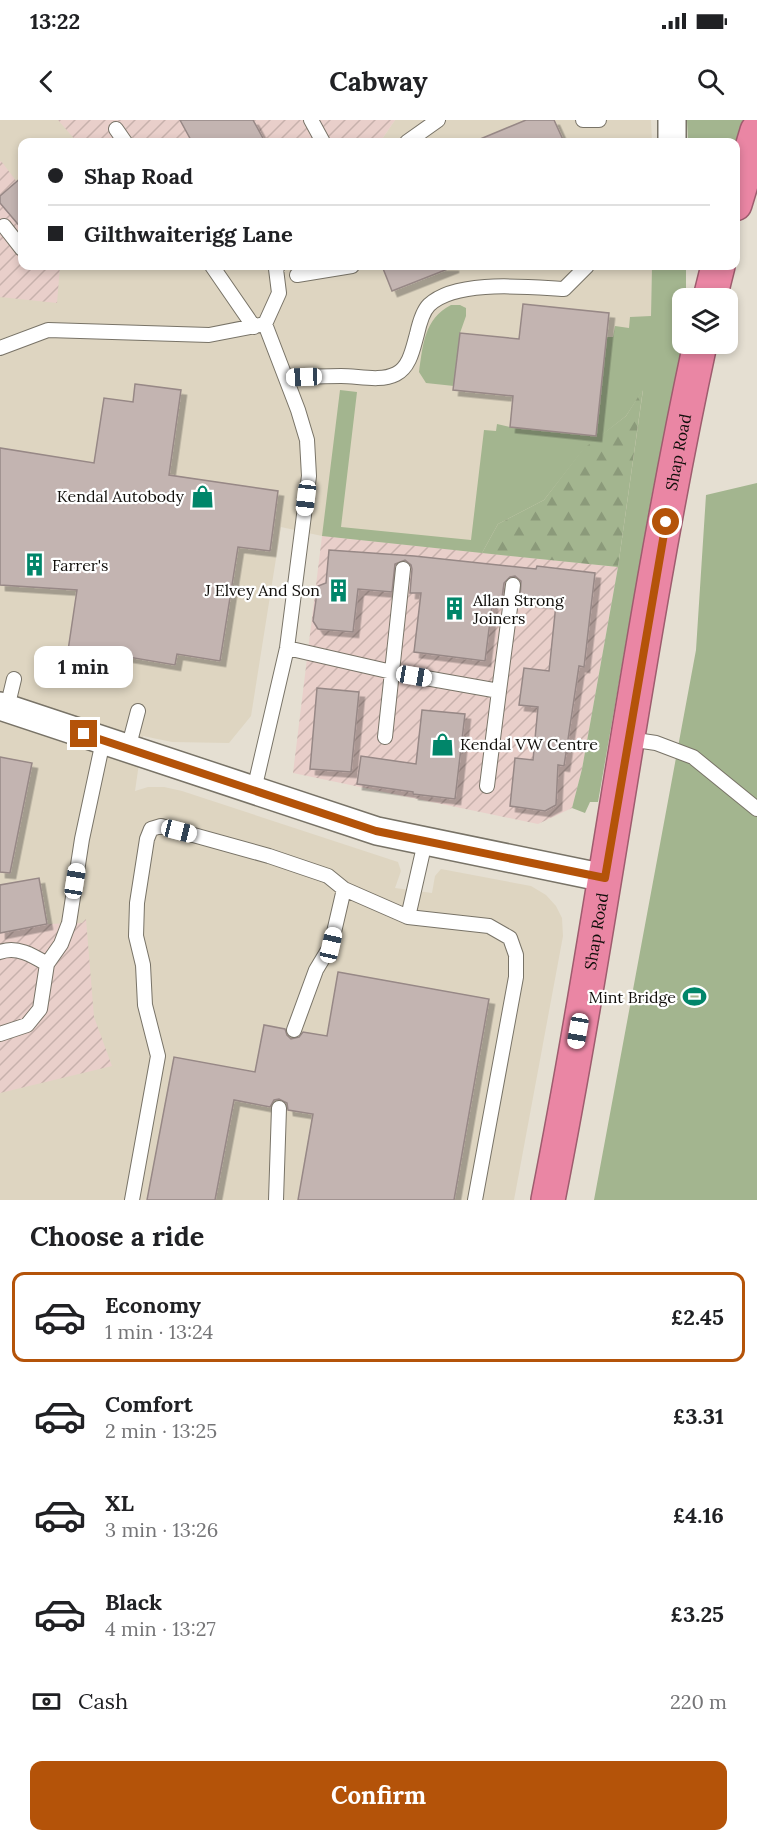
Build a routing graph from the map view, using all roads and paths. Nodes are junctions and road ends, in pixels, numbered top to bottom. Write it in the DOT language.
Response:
graph roads {
  1 [pos="311,120"];
  2 [pos="438,120"];
  3 [pos="583,120"];
  4 [pos="599,120"];
  5 [pos="672,120"];
  6 [pos="116,129"];
  7 [pos="757,131"];
  8 [pos="122,138"];
  9 [pos="321,138"];
  10 [pos="413,138"];
  11 [pos="672,138"];
  12 [pos="740,187"];
  13 [pos="4,226"];
  14 [pos="18,244"];
  15 [pos="215,270"];
  16 [pos="276,270"];
  17 [pos="301,270"];
  18 [pos="583,270"];
  19 [pos="717,270"];
  20 [pos="712,288"];
  21 [pos="279,293"];
  22 [pos="259,325"];
  23 [pos="0,348"];
  24 [pos="698,354"];
  25 [pos="286,378"];
  26 [pos="404,569"];
  27 [pos="513,585"];
  28 [pos="287,648"];
  29 [pos="392,672"];
  30 [pos="14,679"];
  31 [pos="499,691"];
  32 [pos="4,707"];
  33 [pos="138,711"];
  34 [pos="385,737"];
  35 [pos="629,739"];
  36 [pos="103,741"];
  37 [pos="128,749"];
  38 [pos="487,786"];
  39 [pos="254,790"];
  40 [pos="757,809"];
  41 [pos="424,842"];
  42 [pos="605,878"];
  43 [pos="344,889"];
  44 [pos="408,916"];
  45 [pos="0,952"];
  46 [pos="46,964"];
  47 [pos="294,1030"];
  48 [pos="0,1034"];
  49 [pos="279,1108"];
  50 [pos="132,1200"];
  51 [pos="276,1200"];
  52 [pos="475,1200"];
  53 [pos="548,1200"];
  1 -- 9 [label="lane"];
  2 -- 10 [label="lane"];
  3 -- 4 [label="lane"];
  5 -- 11 [label="street"];
  6 -- 8 [label="lane"];
  7 -- 12 [label="highway"];
  13 -- 14 [label="lane"];
  15 -- 22 [label="lane"];
  16 -- 21 [label="lane"];
  17 -- 21 [label="lane"];
  18 -- 25 [label="lane"];
  19 -- 20 [label="highway"];
  21 -- 22 [label="lane"];
  22 -- 23 [label="lane"];
  22 -- 25 [label="lane"];
  24 -- 35 [label="highway, Shap Road"];
  25 -- 28 [label="lane"];
  26 -- 29 [label="lane"];
  27 -- 31 [label="lane"];
  28 -- 29 [label="lane"];
  28 -- 39 [label="lane"];
  29 -- 31 [label="lane"];
  29 -- 34 [label="lane"];
  30 -- 32 [label="lane"];
  31 -- 38 [label="lane"];
  32 -- 36 [label="street"];
  33 -- 37 [label="lane"];
  35 -- 40 [label="lane"];
  35 -- 42 [label="highway, Shap Road"];
  36 -- 37 [label="street"];
  36 -- 46 [label="lane"];
  37 -- 39 [label="street"];
  39 -- 41 [label="street"];
  41 -- 42 [label="street"];
  41 -- 44 [label="lane"];
  42 -- 53 [label="highway, Shap Road"];
  43 -- 44 [label="lane"];
  43 -- 47 [label="lane"];
  43 -- 50 [label="lane"];
  44 -- 52 [label="lane"];
  45 -- 46 [label="lane"];
  46 -- 48 [label="lane"];
  49 -- 51 [label="lane"];
}
